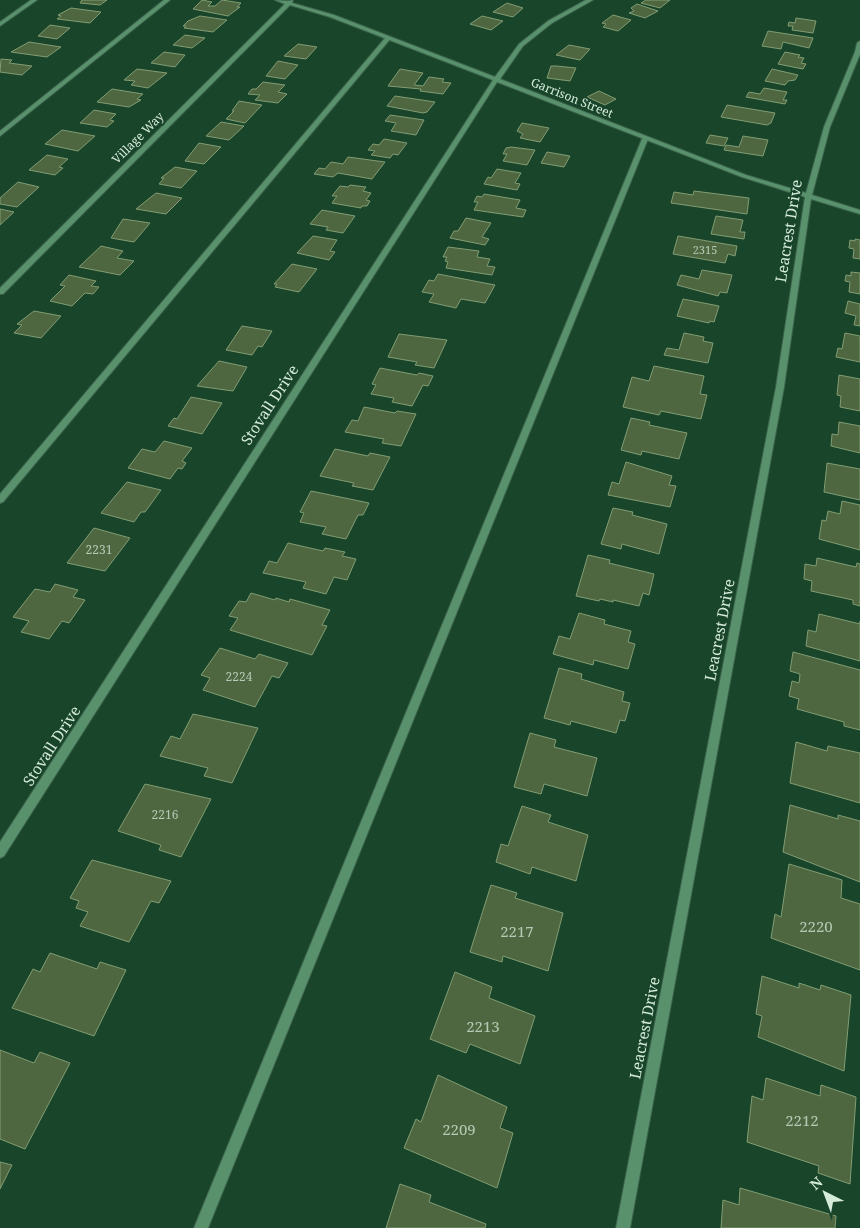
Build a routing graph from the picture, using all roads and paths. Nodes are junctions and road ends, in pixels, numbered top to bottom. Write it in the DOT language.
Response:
graph roads {
  1 [pos="34,0"];
  2 [pos="167,0"];
  3 [pos="278,0"];
  4 [pos="590,0"];
  5 [pos="290,1"];
  6 [pos="0,24"];
  7 [pos="388,38"];
  8 [pos="860,42"];
  9 [pos="496,80"];
  10 [pos="0,134"];
  11 [pos="645,139"];
  12 [pos="808,196"];
  13 [pos="860,212"];
  14 [pos="0,292"];
  15 [pos="0,500"];
  16 [pos="0,852"];
  17 [pos="201,1228"];
  18 [pos="623,1228"];
  1 -- 6 [label="street"];
  2 -- 10 [label="street"];
  3 -- 5 [label="street, Garrison Street"];
  4 -- 9 [label="street, Stovall Drive"];
  5 -- 7 [label="street, Garrison Street"];
  5 -- 14 [label="street, Village Way"];
  7 -- 9 [label="street, Garrison Street"];
  7 -- 15 [label="street"];
  8 -- 12 [label="street, Leacrest Drive"];
  9 -- 11 [label="street, Garrison Street"];
  9 -- 16 [label="street, Stovall Drive"];
  11 -- 12 [label="street, Garrison Street"];
  11 -- 17 [label="street"];
  12 -- 13 [label="street, Garrison Street"];
  12 -- 18 [label="street, Leacrest Drive"];
}
